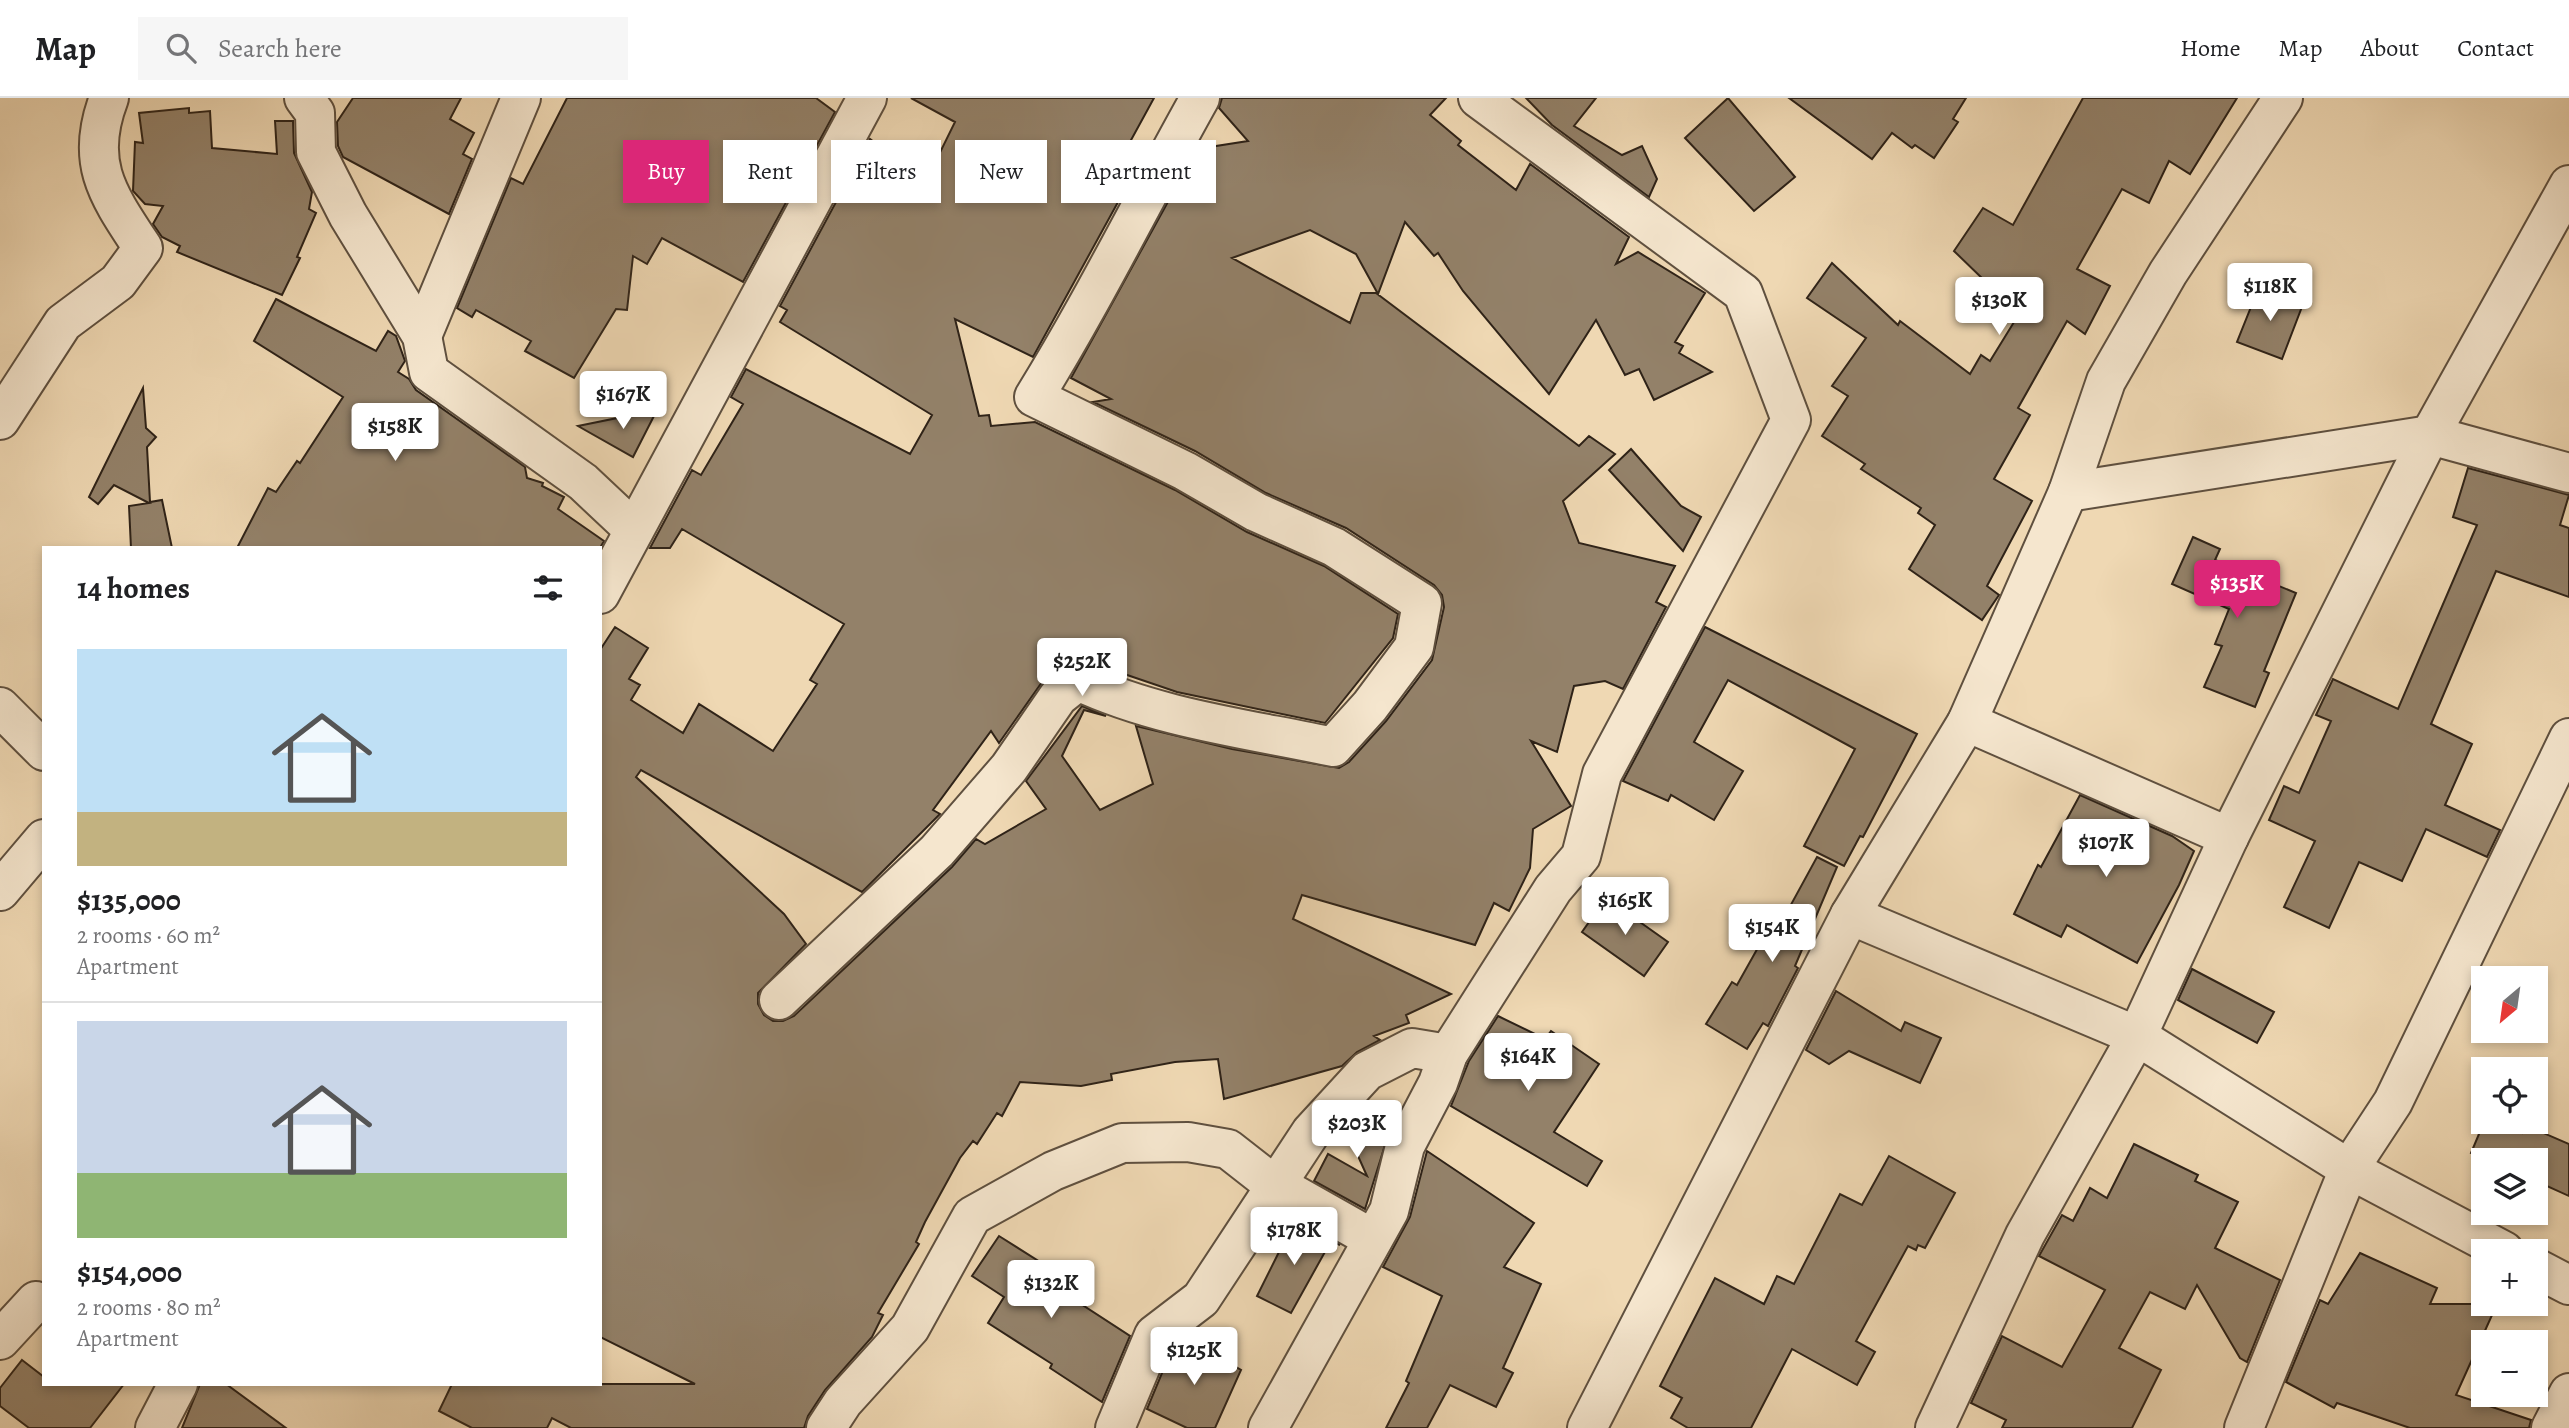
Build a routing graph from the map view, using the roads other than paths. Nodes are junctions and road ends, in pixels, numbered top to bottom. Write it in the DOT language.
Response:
graph roads {
  1 [pos="108,98"];
  2 [pos="304,98"];
  3 [pos="521,98"];
  4 [pos="867,98"];
  5 [pos="1199,98"];
  6 [pos="2283,98"];
  7 [pos="1501,105"];
  8 [pos="2569,185"];
  9 [pos="422,336"];
  10 [pos="0,420"];
  11 [pos="2430,435"];
  12 [pos="2569,473"];
  13 [pos="2068,492"];
  14 [pos="634,530"];
  15 [pos="602,590"];
  16 [pos="0,707"];
  17 [pos="1967,722"];
  18 [pos="2569,738"];
  19 [pos="42,749"];
  20 [pos="2229,837"];
  21 [pos="42,841"];
  22 [pos="0,891"];
  23 [pos="1850,915"];
  24 [pos="779,1000"];
  25 [pos="2137,1036"];
  26 [pos="1448,1054"];
  27 [pos="2349,1169"];
  28 [pos="1277,1184"];
  29 [pos="1373,1239"];
  30 [pos="2481,1239"];
  31 [pos="2548,1274"];
  32 [pos="2569,1285"];
  33 [pos="36,1301"];
  34 [pos="0,1340"];
  35 [pos="177,1386"];
  36 [pos="2569,1394"];
  37 [pos="155,1428"];
  38 [pos="825,1428"];
  39 [pos="1115,1428"];
  40 [pos="1268,1428"];
  41 [pos="1587,1428"];
  42 [pos="1935,1428"];
  43 [pos="2244,1428"];
  44 [pos="2551,1428"];
  1 -- 10 [label="street"];
  2 -- 9 [label="street"];
  3 -- 9 [label="street"];
  4 -- 14 [label="street"];
  5 -- 24 [label="street"];
  6 -- 13 [label="street"];
  7 -- 26 [label="street"];
  8 -- 11 [label="street"];
  9 -- 14 [label="street"];
  11 -- 12 [label="street"];
  11 -- 13 [label="street"];
  11 -- 20 [label="street"];
  13 -- 17 [label="street"];
  14 -- 15 [label="street"];
  16 -- 19 [label="street"];
  17 -- 20 [label="street"];
  17 -- 23 [label="street"];
  18 -- 27 [label="street"];
  20 -- 25 [label="street"];
  21 -- 22 [label="street"];
  23 -- 25 [label="street"];
  23 -- 41 [label="street"];
  25 -- 27 [label="street"];
  25 -- 42 [label="street"];
  26 -- 28 [label="street"];
  26 -- 29 [label="street"];
  27 -- 30 [label="street"];
  27 -- 43 [label="street"];
  28 -- 29 [label="street"];
  28 -- 38 [label="street"];
  28 -- 39 [label="street"];
  29 -- 40 [label="street"];
  31 -- 32 [label="street"];
  33 -- 34 [label="street"];
  35 -- 37 [label="street"];
  36 -- 44 [label="street"];
}
